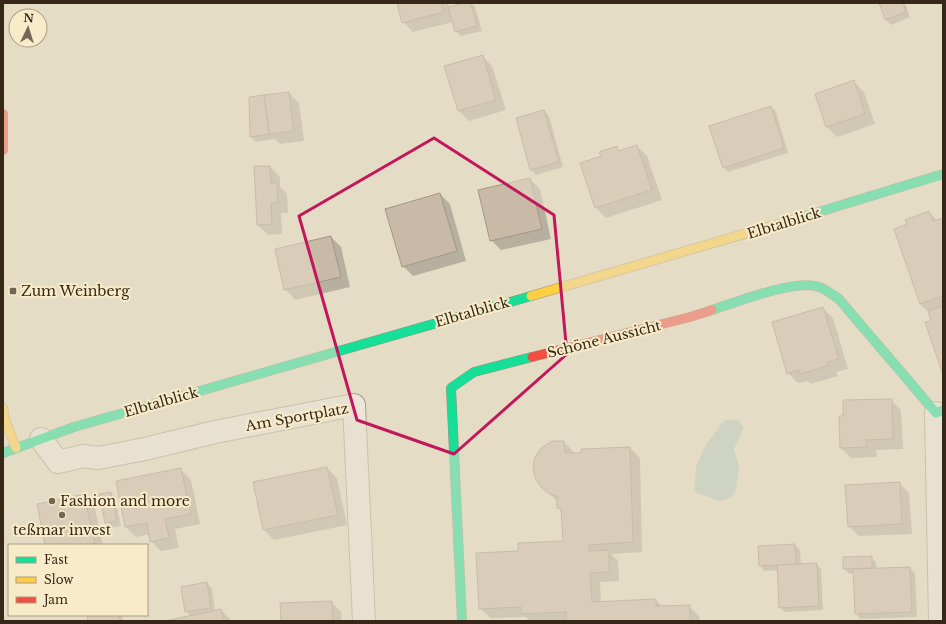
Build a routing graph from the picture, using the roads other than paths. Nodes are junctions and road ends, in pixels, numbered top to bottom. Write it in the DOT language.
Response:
graph roads {
  1 [pos="3,114"];
  2 [pos="3,150"];
  3 [pos="943,174"];
  4 [pos="3,408"];
  5 [pos="939,412"];
  6 [pos="40,439"];
  7 [pos="16,448"];
  8 [pos="3,453"];
  9 [pos="364,621"];
  10 [pos="462,621"];
  11 [pos="940,621"];
  1 -- 2 [label="street"];
  3 -- 6 [label="street, Elbtalblick"];
  4 -- 7 [label="street"];
  5 -- 10 [label="street, Schöne Aussicht"];
  5 -- 11 [label="street, Schöne Aussicht"];
  6 -- 7 [label="street, Elbtalblick"];
  6 -- 9 [label="street, Am Sportplatz"];
  7 -- 8 [label="street, Elbtalblick"];
}
